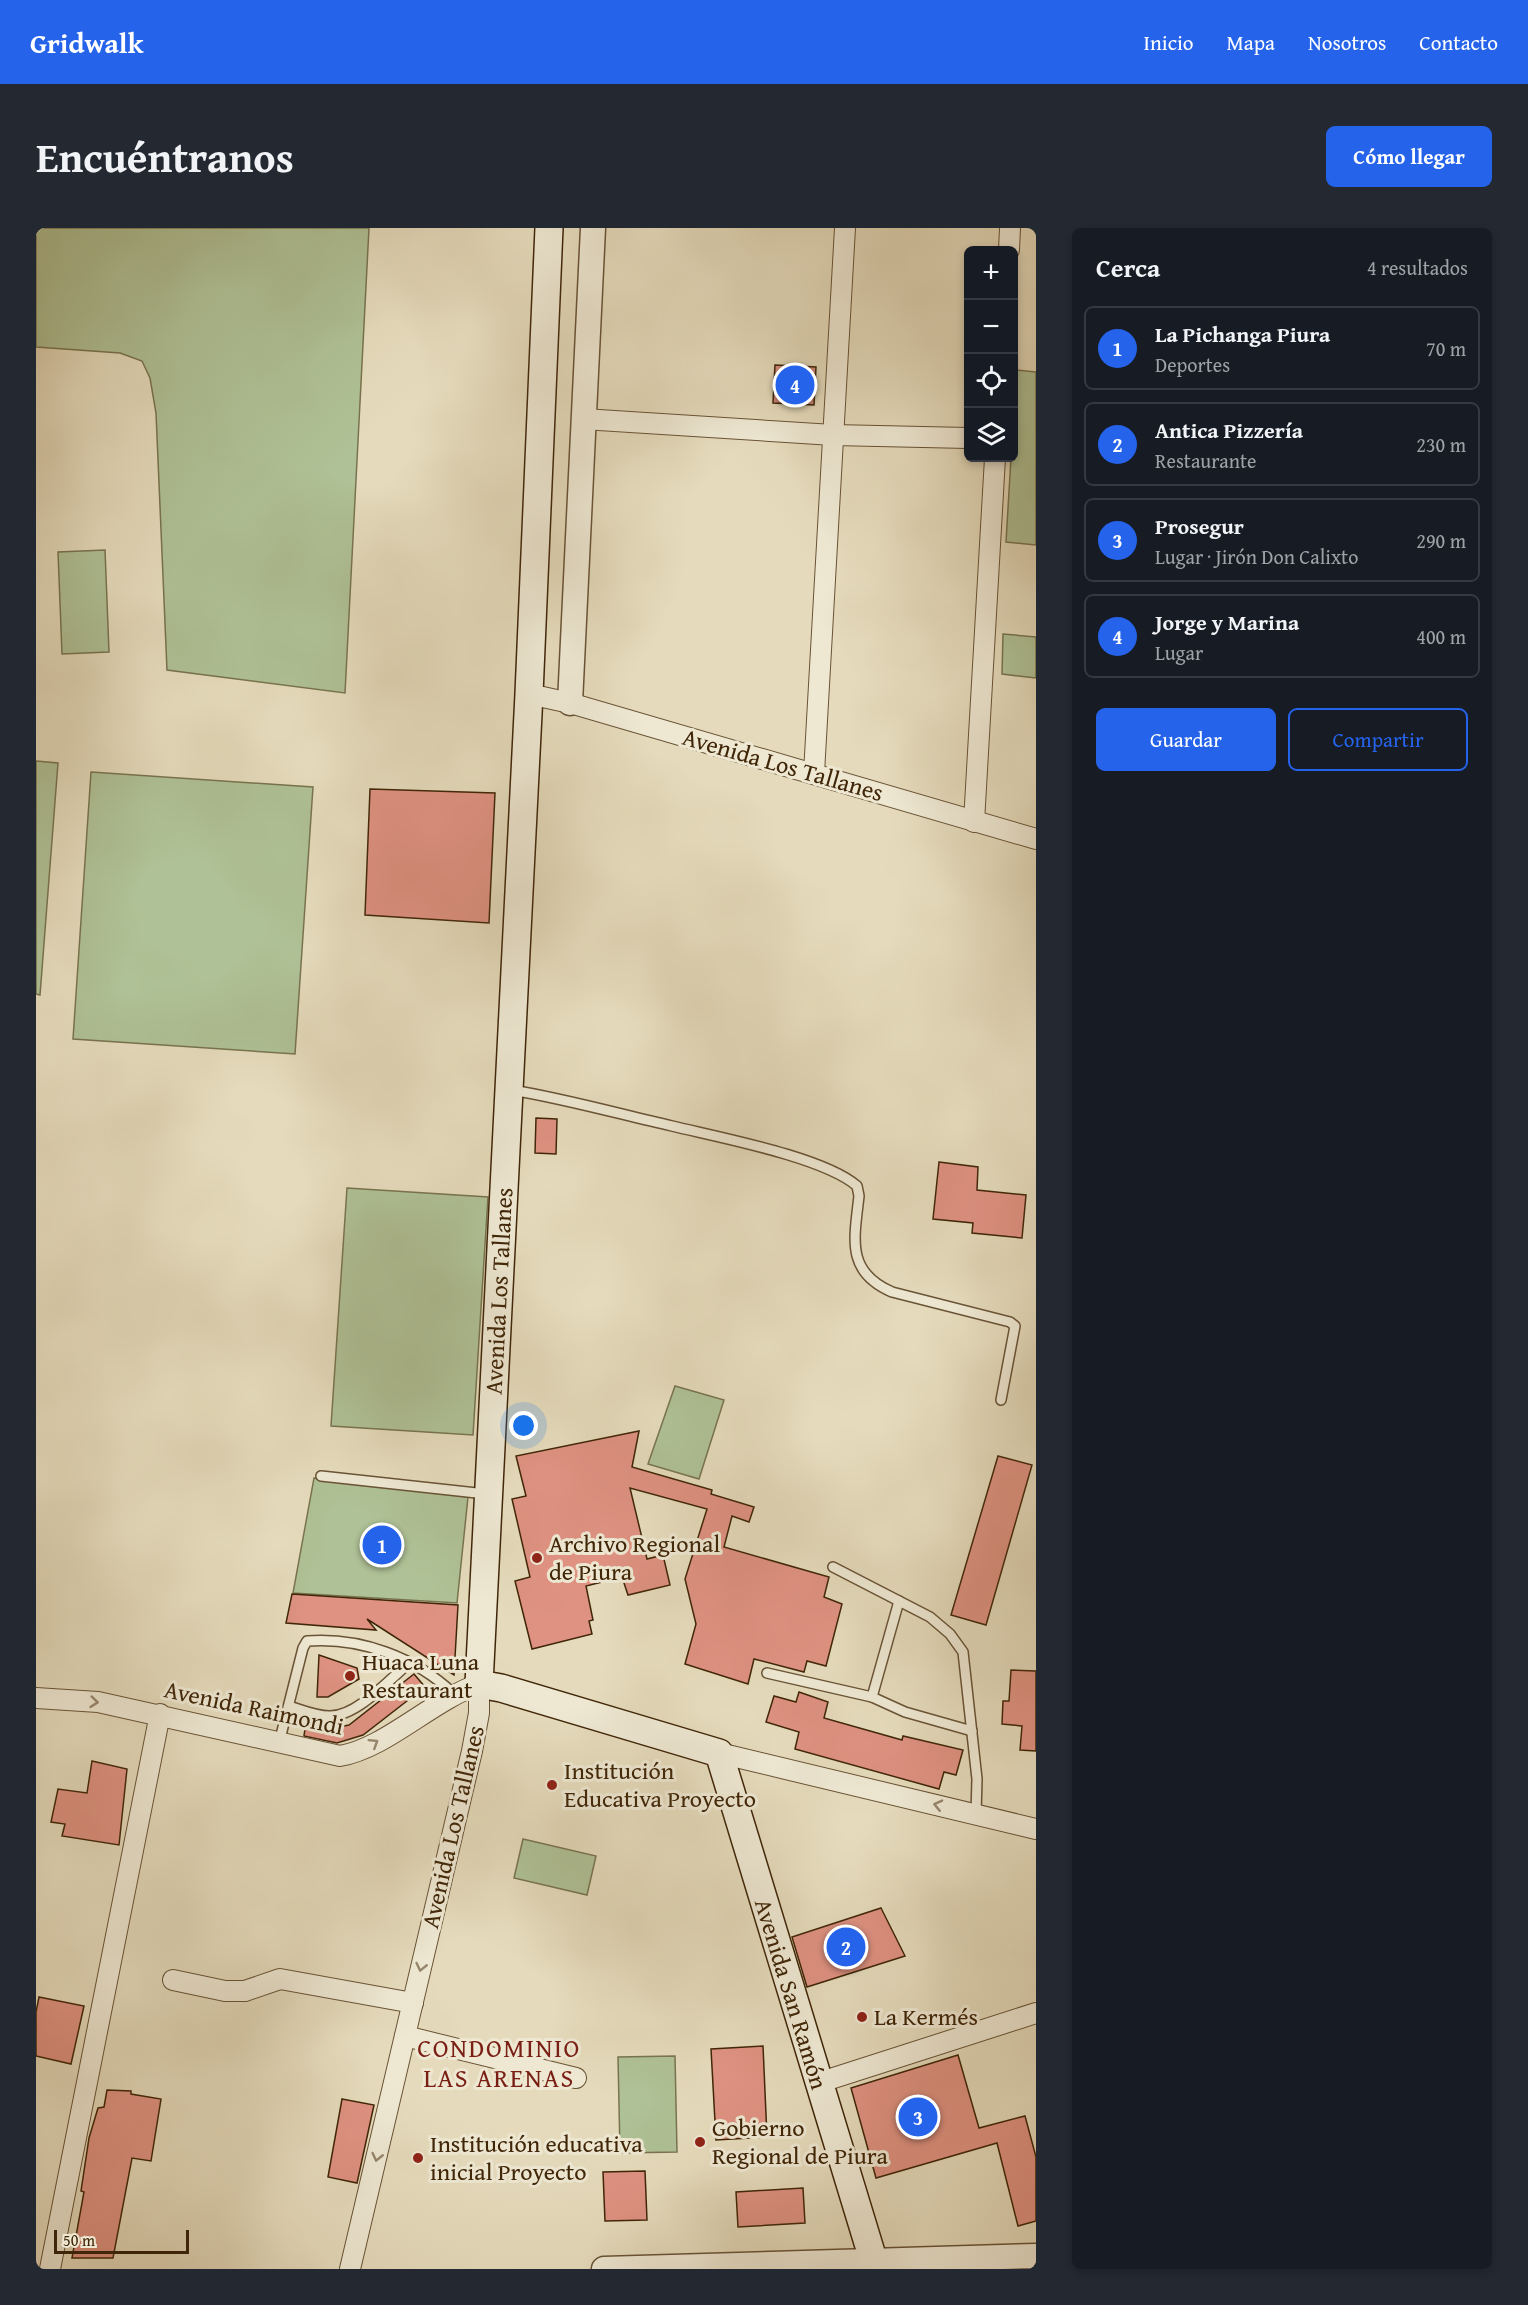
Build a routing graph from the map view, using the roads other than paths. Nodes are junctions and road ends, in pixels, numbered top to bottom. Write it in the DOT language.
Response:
graph roads {
  1 [pos="549,228"];
  2 [pos="592,228"];
  3 [pos="845,228"];
  4 [pos="1010,228"];
  5 [pos="1009,246"];
  6 [pos="583,419"];
  7 [pos="834,435"];
  8 [pos="964,438"];
  9 [pos="995,462"];
  10 [pos="529,694"];
  11 [pos="570,703"];
  12 [pos="814,773"];
  13 [pos="974,822"];
  14 [pos="1036,839"];
  15 [pos="509,1090"];
  16 [pos="1001,1400"];
  17 [pos="321,1476"];
  18 [pos="489,1494"];
  19 [pos="833,1567"];
  20 [pos="899,1601"];
  21 [pos="410,1663"];
  22 [pos="767,1673"];
  23 [pos="479,1684"];
  24 [pos="454,1694"];
  25 [pos="872,1697"];
  26 [pos="36,1698"];
  27 [pos="288,1706"];
  28 [pos="160,1714"];
  29 [pos="972,1731"];
  30 [pos="279,1743"];
  31 [pos="718,1753"];
  32 [pos="976,1814"];
  33 [pos="1036,1829"];
  34 [pos="173,1980"];
  35 [pos="413,2003"];
  36 [pos="1036,2013"];
  37 [pos="405,2036"];
  38 [pos="576,2078"];
  39 [pos="818,2083"];
  40 [pos="1036,2256"];
  41 [pos="875,2265"];
  42 [pos="50,2269"];
  43 [pos="350,2269"];
  44 [pos="604,2269"];
  1 -- 10 [label="main road, Avenida Los Tallanes"];
  2 -- 6 [label="street"];
  3 -- 7 [label="street"];
  4 -- 5 [label="street"];
  6 -- 7 [label="street"];
  6 -- 11 [label="street"];
  7 -- 8 [label="street"];
  7 -- 12 [label="street"];
  9 -- 13 [label="street"];
  10 -- 11 [label="street, Avenida Los Tallanes"];
  10 -- 15 [label="main road, Avenida Los Tallanes"];
  11 -- 12 [label="street, Avenida Los Tallanes"];
  12 -- 13 [label="street, Avenida Los Tallanes"];
  13 -- 14 [label="street, Avenida Los Tallanes"];
  15 -- 16 [label="lane"];
  15 -- 18 [label="main road, Avenida Los Tallanes"];
  17 -- 18 [label="lane"];
  18 -- 23 [label="main road, Avenida Los Tallanes"];
  19 -- 20 [label="lane"];
  20 -- 25 [label="lane"];
  20 -- 29 [label="lane"];
  21 -- 24 [label="lane"];
  21 -- 27 [label="lane"];
  21 -- 27 [label="lane"];
  22 -- 25 [label="lane"];
  23 -- 24 [label="street, Avenida Raimondi"];
  23 -- 31 [label="main road"];
  23 -- 35 [label="street, Avenida Los Tallanes, one-way"];
  30 -- 24 [label="street, Avenida Raimondi, one-way"];
  25 -- 29 [label="lane"];
  26 -- 28 [label="street, Avenida Raimondi, one-way"];
  27 -- 30 [label="lane"];
  28 -- 30 [label="street, Avenida Raimondi"];
  28 -- 42 [label="street"];
  29 -- 32 [label="lane"];
  32 -- 31 [label="street, one-way"];
  31 -- 39 [label="main road, Avenida San Ramón"];
  32 -- 33 [label="street"];
  34 -- 35 [label="street"];
  35 -- 37 [label="street, Avenida Los Tallanes"];
  36 -- 39 [label="street"];
  37 -- 38 [label="street"];
  37 -- 43 [label="street, Avenida Los Tallanes, one-way"];
  39 -- 41 [label="main road, Avenida San Ramón"];
  40 -- 41 [label="street"];
  41 -- 44 [label="street"];
}
